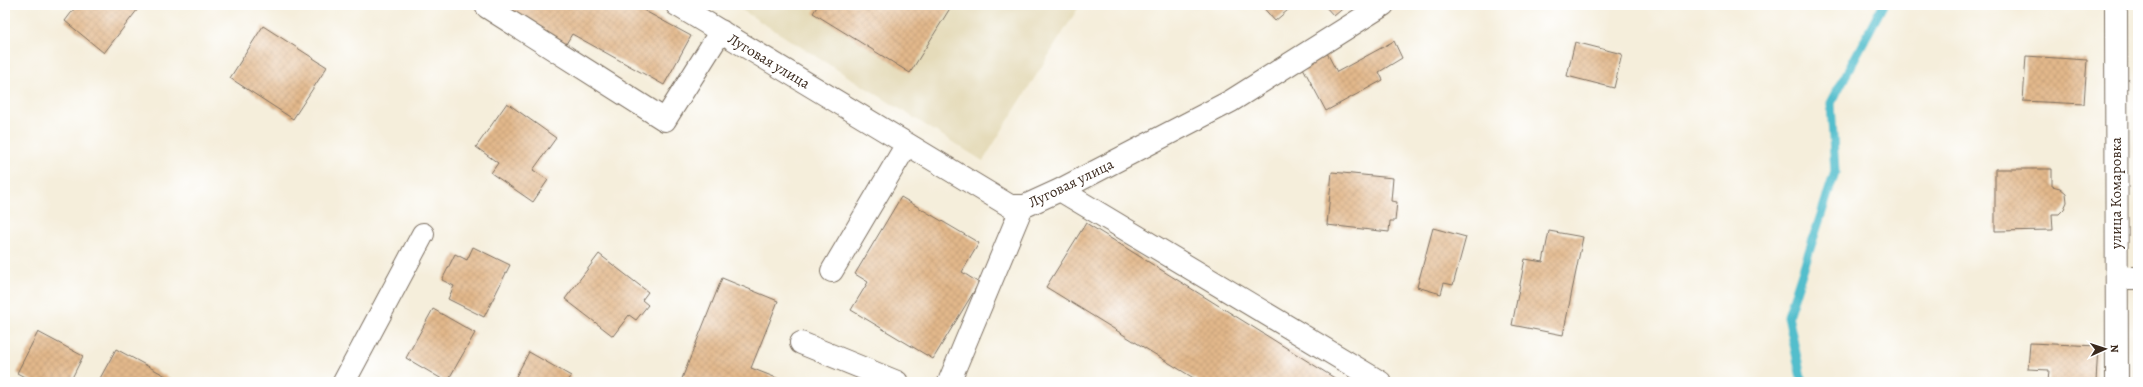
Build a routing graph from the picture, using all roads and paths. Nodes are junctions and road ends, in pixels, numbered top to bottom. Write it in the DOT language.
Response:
graph roads {
  1 [pos="488,5"];
  2 [pos="677,5"];
  3 [pos="1383,5"];
  4 [pos="2116,5"];
  5 [pos="721,31"];
  6 [pos="907,144"];
  7 [pos="1060,190"];
  8 [pos="1022,207"];
  9 [pos="423,234"];
  10 [pos="832,271"];
  11 [pos="2117,278"];
  12 [pos="2138,278"];
  13 [pos="801,343"];
  14 [pos="344,382"];
  15 [pos="897,382"];
  16 [pos="949,382"];
  17 [pos="1380,382"];
  18 [pos="2116,382"];
  1 -- 5 [label="street"];
  2 -- 5 [label="street, Луговая улица"];
  3 -- 7 [label="street, Луговая улица"];
  4 -- 11 [label="street, улица Комаровка"];
  5 -- 6 [label="street, Луговая улица"];
  6 -- 8 [label="street, Луговая улица"];
  6 -- 10 [label="street"];
  7 -- 8 [label="street, Луговая улица"];
  7 -- 17 [label="street"];
  8 -- 16 [label="street"];
  9 -- 14 [label="street"];
  11 -- 12 [label="street"];
  11 -- 18 [label="street, улица Комаровка"];
  13 -- 15 [label="street"];
}
